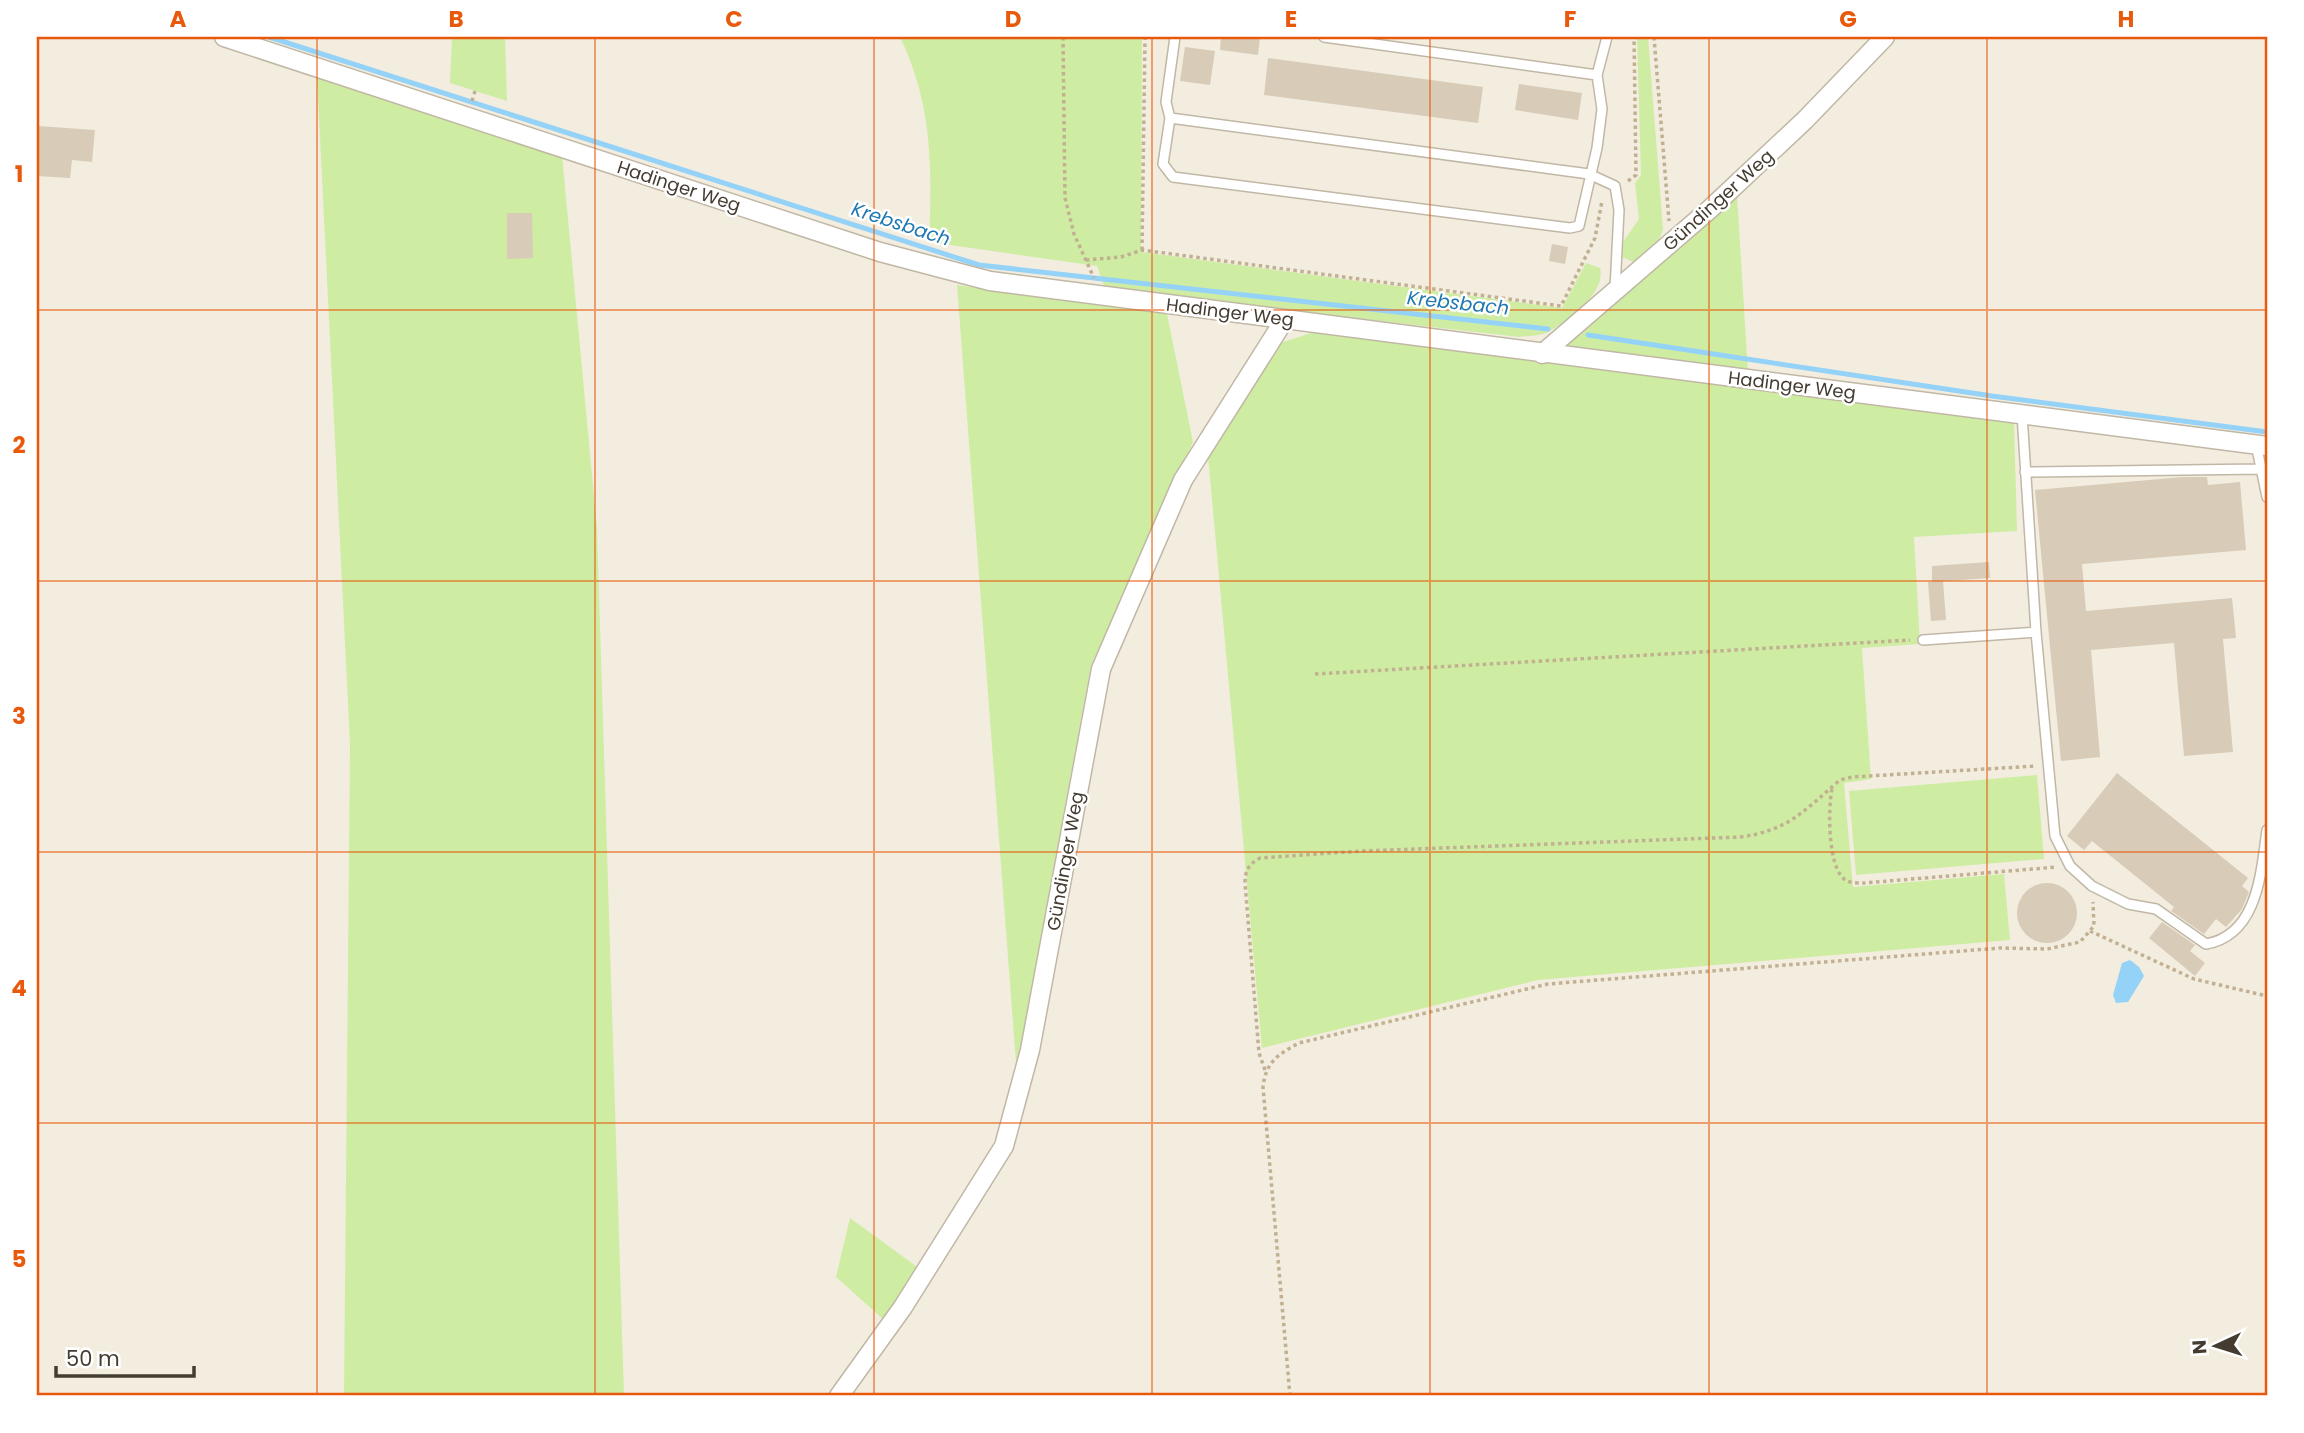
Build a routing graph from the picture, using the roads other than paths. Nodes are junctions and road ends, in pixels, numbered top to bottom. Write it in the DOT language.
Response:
graph roads {
  1 [pos="224,37"];
  2 [pos="1175,37"];
  3 [pos="1324,37"];
  4 [pos="1607,37"];
  5 [pos="1885,37"];
  6 [pos="1597,75"];
  7 [pos="1170,118"];
  8 [pos="1590,174"];
  9 [pos="1615,291"];
  10 [pos="1285,319"];
  11 [pos="1542,354"];
  12 [pos="2021,413"];
  13 [pos="2262,445"];
  14 [pos="2261,469"];
  15 [pos="2025,472"];
  16 [pos="2267,497"];
  17 [pos="2036,632"];
  18 [pos="1923,640"];
  19 [pos="2267,830"];
  20 [pos="839,1396"];
  1 -- 10 [label="street, Hadinger Weg"];
  2 -- 7 [label="lane"];
  3 -- 6 [label="lane"];
  4 -- 6 [label="lane"];
  5 -- 9 [label="street, Gündinger Weg"];
  6 -- 8 [label="lane"];
  7 -- 8 [label="lane"];
  7 -- 8 [label="lane"];
  8 -- 9 [label="lane"];
  9 -- 11 [label="street, Gündinger Weg"];
  10 -- 11 [label="street, Hadinger Weg"];
  10 -- 20 [label="street, Gündinger Weg"];
  11 -- 12 [label="street, Hadinger Weg"];
  12 -- 13 [label="street, Hadinger Weg"];
  12 -- 15 [label="lane"];
  13 -- 14 [label="lane"];
  14 -- 15 [label="lane"];
  14 -- 16 [label="lane"];
  15 -- 17 [label="lane"];
  17 -- 18 [label="lane"];
  17 -- 19 [label="lane"];
}
